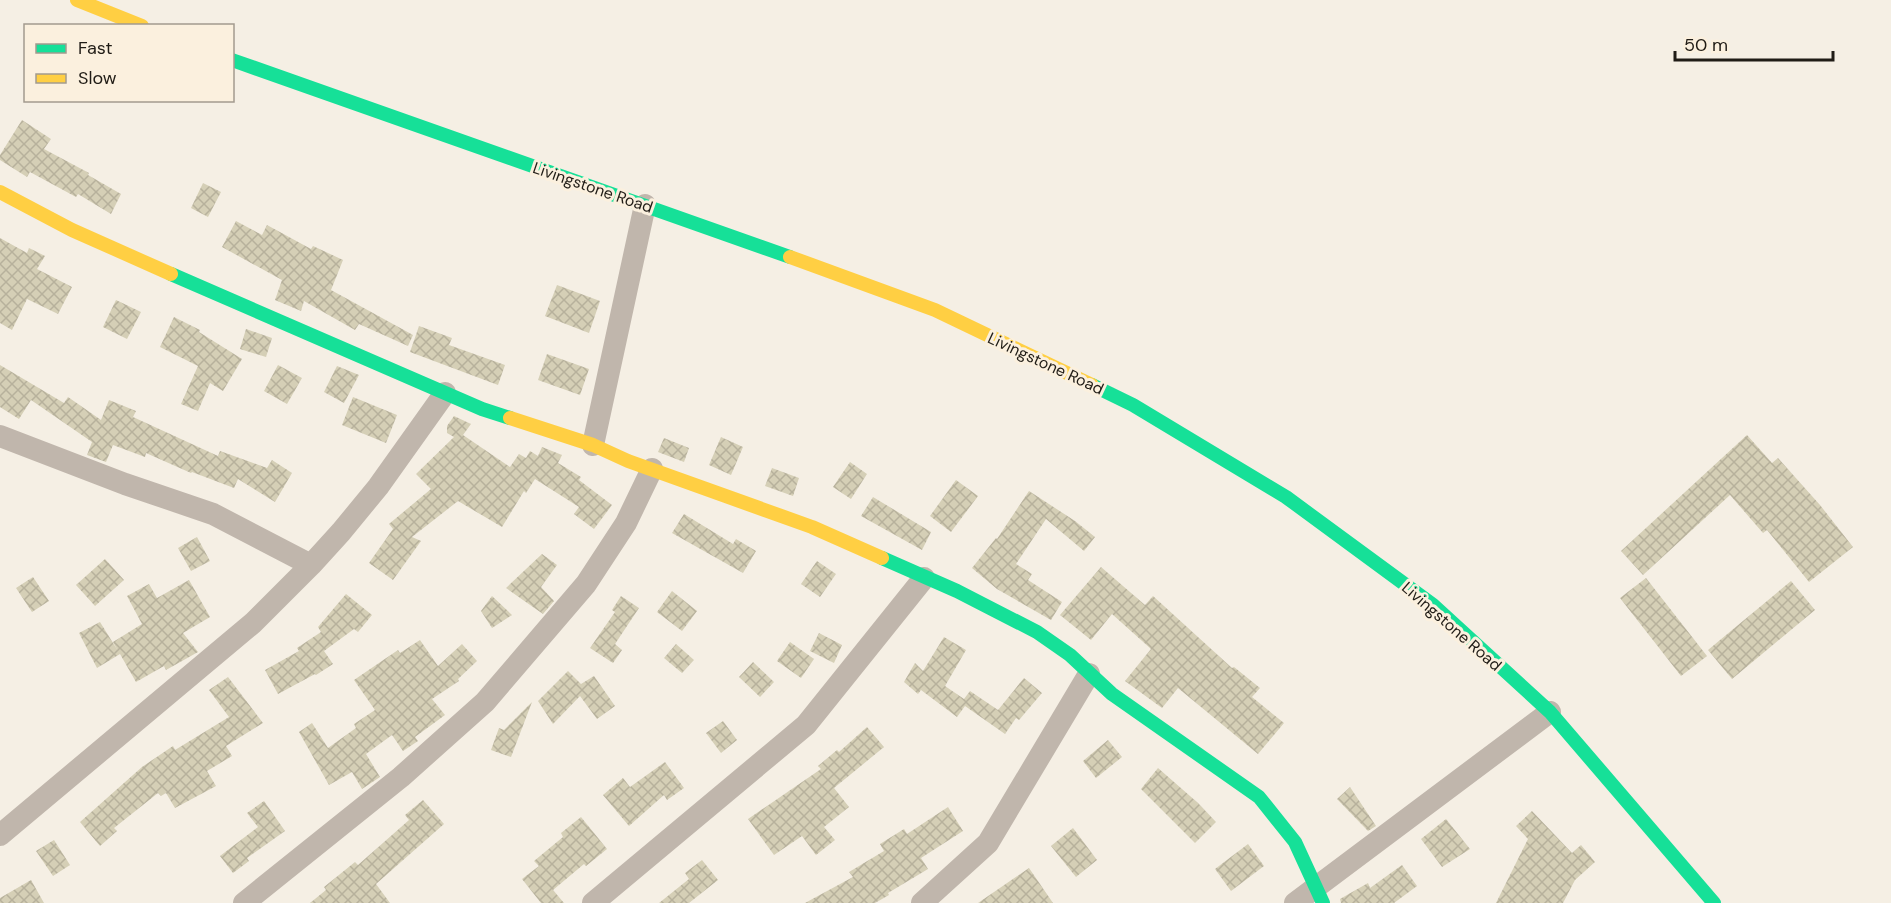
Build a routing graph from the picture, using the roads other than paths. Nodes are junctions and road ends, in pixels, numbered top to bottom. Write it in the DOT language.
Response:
graph roads {
  1 [pos="77,0"];
  2 [pos="137,24"];
  3 [pos="234,61"];
  4 [pos="0,192"];
  5 [pos="645,205"];
  6 [pos="445,393"];
  7 [pos="0,436"];
  8 [pos="593,445"];
  9 [pos="652,469"];
  10 [pos="311,565"];
  11 [pos="924,578"];
  12 [pos="1089,674"];
  13 [pos="1550,712"];
  14 [pos="0,835"];
  15 [pos="1319,895"];
  16 [pos="244,903"];
  17 [pos="592,903"];
  18 [pos="922,903"];
  19 [pos="1295,903"];
  20 [pos="1714,903"];
  1 -- 2 [label="main road"];
  3 -- 5 [label="main road, Livingstone Road"];
  4 -- 6 [label="main road"];
  5 -- 8 [label="street"];
  5 -- 13 [label="main road, Livingstone Road"];
  6 -- 8 [label="main road"];
  6 -- 10 [label="street"];
  7 -- 10 [label="street"];
  8 -- 9 [label="main road"];
  9 -- 11 [label="main road"];
  9 -- 16 [label="street"];
  10 -- 14 [label="street"];
  11 -- 12 [label="main road"];
  11 -- 17 [label="street"];
  12 -- 15 [label="main road"];
  12 -- 18 [label="street"];
  13 -- 15 [label="street"];
  13 -- 20 [label="main road, Livingstone Road"];
  15 -- 19 [label="street"];
}
